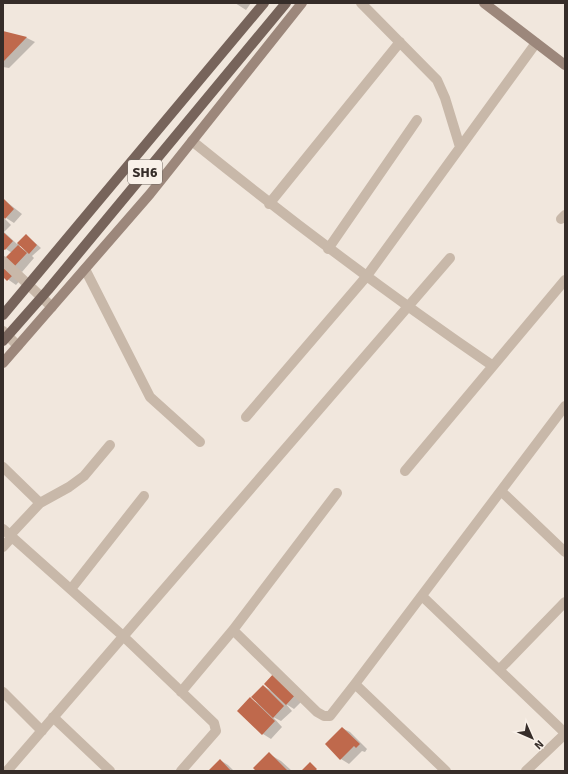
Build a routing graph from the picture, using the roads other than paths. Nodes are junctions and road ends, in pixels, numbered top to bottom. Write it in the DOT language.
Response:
graph roads {
  1 [pos="264,3"];
  2 [pos="286,3"];
  3 [pos="302,3"];
  4 [pos="362,3"];
  5 [pos="484,3"];
  6 [pos="400,42"];
  7 [pos="536,43"];
  8 [pos="565,65"];
  9 [pos="417,120"];
  10 [pos="192,141"];
  11 [pos="460,147"];
  12 [pos="270,204"];
  13 [pos="328,249"];
  14 [pos="450,258"];
  15 [pos="3,261"];
  16 [pos="86,269"];
  17 [pos="366,277"];
  18 [pos="565,280"];
  19 [pos="52,307"];
  20 [pos="408,308"];
  21 [pos="3,314"];
  22 [pos="3,331"];
  23 [pos="3,341"];
  24 [pos="18,346"];
  25 [pos="3,363"];
  26 [pos="493,366"];
  27 [pos="563,411"];
  28 [pos="246,417"];
  29 [pos="200,442"];
  30 [pos="110,445"];
  31 [pos="3,468"];
  32 [pos="404,472"];
  33 [pos="501,491"];
  34 [pos="337,493"];
  35 [pos="144,496"];
  36 [pos="40,503"];
  37 [pos="8,534"];
  38 [pos="3,547"];
  39 [pos="565,552"];
  40 [pos="71,589"];
  41 [pos="422,596"];
  42 [pos="565,602"];
  43 [pos="233,630"];
  44 [pos="123,636"];
  45 [pos="499,670"];
  46 [pos="355,684"];
  47 [pos="3,692"];
  48 [pos="181,692"];
  49 [pos="53,717"];
  50 [pos="42,730"];
  51 [pos="565,733"];
  52 [pos="7,771"];
  53 [pos="110,771"];
  54 [pos="181,771"];
  55 [pos="446,771"];
  56 [pos="526,771"];
  1 -- 21 [label="main road, SH6, bridge"];
  2 -- 23 [label="main road, SH6, bridge"];
  3 -- 10 [label="street"];
  4 -- 6 [label="street"];
  5 -- 7 [label="street"];
  6 -- 11 [label="street"];
  6 -- 12 [label="street"];
  7 -- 8 [label="street"];
  7 -- 11 [label="street"];
  9 -- 13 [label="street"];
  10 -- 12 [label="street"];
  10 -- 16 [label="street"];
  11 -- 17 [label="street"];
  12 -- 13 [label="street"];
  13 -- 17 [label="street"];
  14 -- 20 [label="street"];
  15 -- 19 [label="street"];
  16 -- 19 [label="street"];
  16 -- 29 [label="street"];
  17 -- 20 [label="street"];
  17 -- 28 [label="street"];
  18 -- 26 [label="street"];
  19 -- 24 [label="street"];
  20 -- 26 [label="street"];
  20 -- 44 [label="street"];
  22 -- 24 [label="street"];
  24 -- 25 [label="street"];
  26 -- 32 [label="street"];
  27 -- 33 [label="street"];
  30 -- 36 [label="street"];
  31 -- 36 [label="street"];
  33 -- 39 [label="street"];
  33 -- 41 [label="street"];
  34 -- 43 [label="street"];
  35 -- 40 [label="street"];
  36 -- 37 [label="street"];
  37 -- 38 [label="street"];
  37 -- 40 [label="street"];
  40 -- 44 [label="street"];
  41 -- 45 [label="street"];
  41 -- 46 [label="street"];
  42 -- 45 [label="street"];
  43 -- 46 [label="street"];
  43 -- 48 [label="street"];
  44 -- 48 [label="street"];
  44 -- 49 [label="street"];
  45 -- 51 [label="street"];
  46 -- 55 [label="street"];
  47 -- 50 [label="street"];
  48 -- 54 [label="street"];
  49 -- 50 [label="street"];
  49 -- 53 [label="street"];
  50 -- 52 [label="street"];
  51 -- 56 [label="street"];
}
